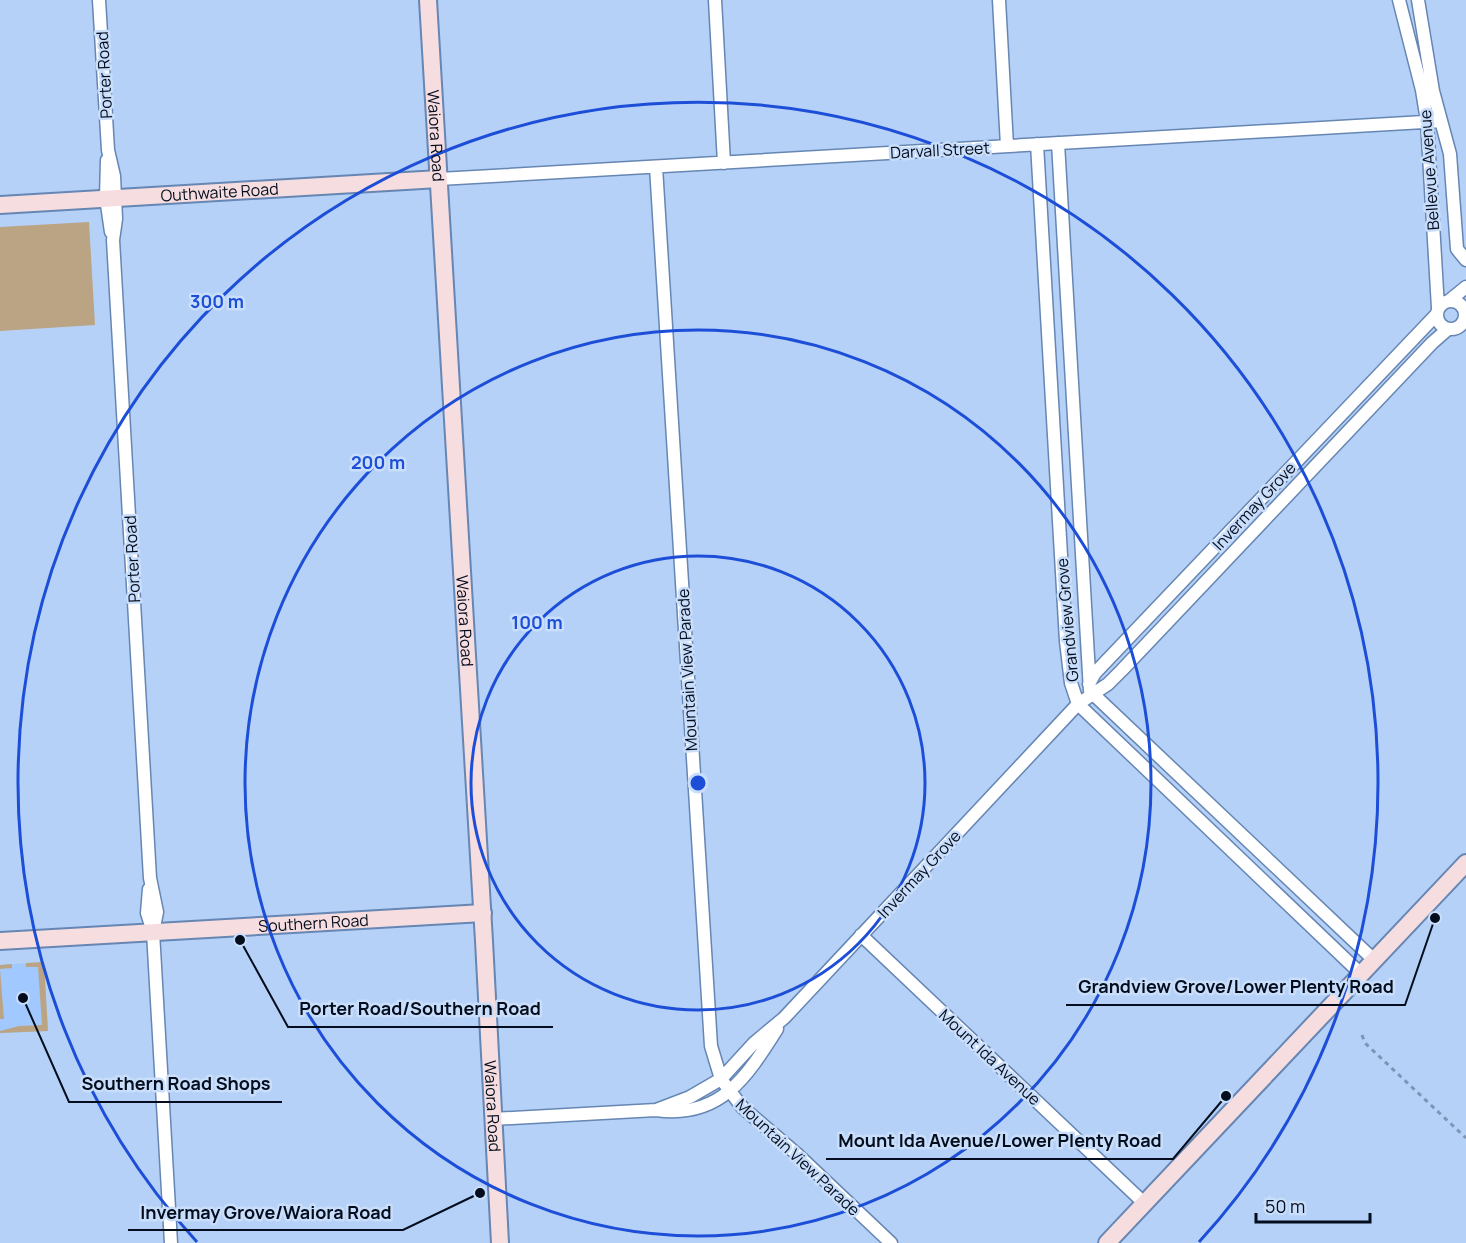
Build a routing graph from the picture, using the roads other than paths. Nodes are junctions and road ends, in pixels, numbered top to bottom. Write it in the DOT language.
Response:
graph roads {
  1 [pos="99,0"];
  2 [pos="428,0"];
  3 [pos="715,0"];
  4 [pos="999,0"];
  5 [pos="1399,0"];
  6 [pos="1418,0"];
  7 [pos="1427,121"];
  8 [pos="1441,121"];
  9 [pos="1058,143"];
  10 [pos="1037,144"];
  11 [pos="1007,146"];
  12 [pos="724,163"];
  13 [pos="656,167"];
  14 [pos="439,179"];
  15 [pos="111,198"];
  16 [pos="0,205"];
  17 [pos="1466,260"];
  18 [pos="1466,287"];
  19 [pos="1450,300"];
  20 [pos="1437,311"];
  21 [pos="1465,313"];
  22 [pos="1450,329"];
  23 [pos="1466,338"];
  24 [pos="1091,689"];
  25 [pos="1078,704"];
  26 [pos="1466,862"];
  27 [pos="483,913"];
  28 [pos="153,932"];
  29 [pos="861,935"];
  30 [pos="0,941"];
  31 [pos="1374,960"];
  32 [pos="1361,974"];
  33 [pos="784,1018"];
  34 [pos="721,1079"];
  35 [pos="729,1091"];
  36 [pos="656,1110"];
  37 [pos="493,1119"];
  38 [pos="1144,1203"];
  39 [pos="171,1243"];
  40 [pos="500,1243"];
  41 [pos="891,1243"];
  42 [pos="1107,1243"];
  1 -- 15 [label="street, Porter Road"];
  2 -- 14 [label="main road, Waiora Road"];
  3 -- 12 [label="street"];
  4 -- 11 [label="street"];
  5 -- 7 [label="street, Bellevue Avenue"];
  6 -- 8 [label="street, Bellevue Avenue"];
  7 -- 8 [label="street, Darvall Street"];
  7 -- 9 [label="street, Darvall Street"];
  7 -- 20 [label="street, Bellevue Avenue"];
  8 -- 17 [label="street, Bellevue Avenue"];
  9 -- 10 [label="street, Darvall Street"];
  9 -- 24 [label="street, Grandview Grove"];
  10 -- 11 [label="street, Darvall Street"];
  10 -- 25 [label="street, Grandview Grove"];
  11 -- 12 [label="street, Darvall Street"];
  12 -- 13 [label="street, Darvall Street"];
  13 -- 14 [label="street, Darvall Street"];
  13 -- 34 [label="street, Mountain View Parade"];
  14 -- 15 [label="main road, Outhwaite Road"];
  14 -- 27 [label="main road, Waiora Road"];
  15 -- 16 [label="main road, Outhwaite Road"];
  15 -- 28 [label="street, Porter Road"];
  18 -- 19 [label="street"];
  19 -- 20 [label="street"];
  19 -- 21 [label="street"];
  20 -- 22 [label="street"];
  20 -- 24 [label="street, Invermay Grove"];
  21 -- 22 [label="street"];
  22 -- 23 [label="street"];
  22 -- 24 [label="street, Invermay Grove"];
  24 -- 25 [label="street, Invermay Grove"];
  24 -- 31 [label="street, Grandview Grove"];
  25 -- 29 [label="street, Invermay Grove"];
  25 -- 32 [label="street, Grandview Grove"];
  26 -- 31 [label="main road"];
  27 -- 28 [label="main road, Southern Road"];
  27 -- 37 [label="main road, Waiora Road"];
  28 -- 30 [label="main road, Southern Road"];
  28 -- 39 [label="street, Porter Road"];
  29 -- 33 [label="street, Invermay Grove"];
  29 -- 38 [label="street, Mount Ida Avenue"];
  31 -- 32 [label="main road"];
  32 -- 38 [label="main road"];
  33 -- 34 [label="street, Invermay Grove"];
  33 -- 35 [label="street, Invermay Grove"];
  34 -- 35 [label="street, Mountain View Parade"];
  34 -- 36 [label="street, Invermay Grove"];
  35 -- 36 [label="street, Invermay Grove"];
  35 -- 41 [label="street, Mountain View Parade"];
  36 -- 37 [label="street, Invermay Grove"];
  37 -- 40 [label="main road, Waiora Road"];
  38 -- 42 [label="main road"];
}
